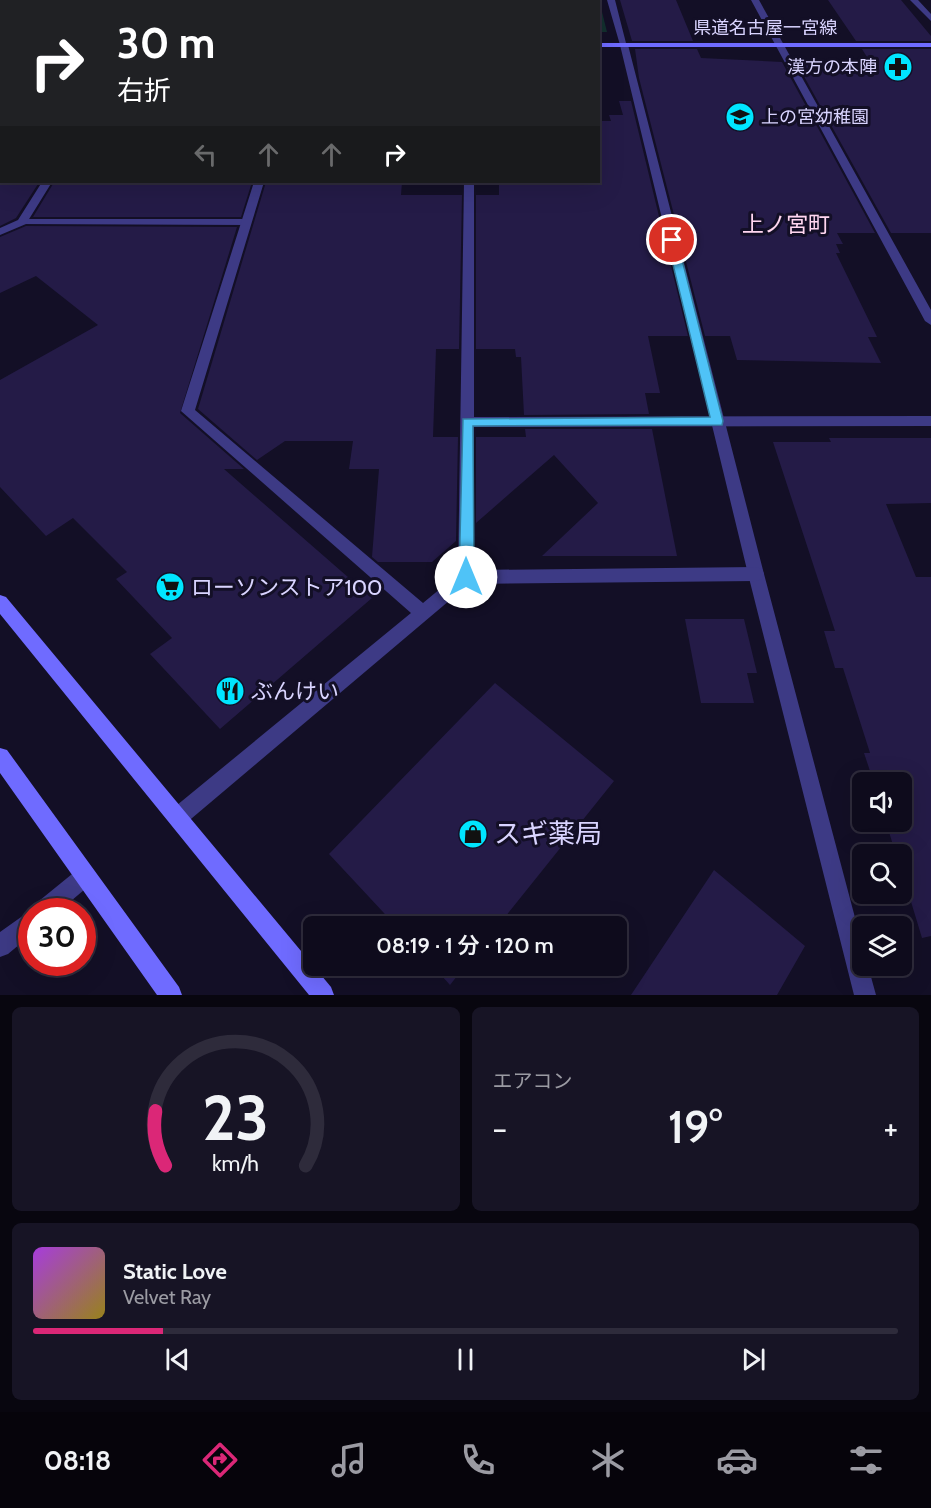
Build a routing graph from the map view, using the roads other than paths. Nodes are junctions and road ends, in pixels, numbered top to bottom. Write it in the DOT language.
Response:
graph roads {
  1 [pos="611,0"];
  2 [pos="755,0"];
  3 [pos="914,0"];
  4 [pos="931,19"];
  5 [pos="600,45"];
  6 [pos="624,45"];
  7 [pos="779,45"];
  8 [pos="931,45"];
  9 [pos="46,183"];
  10 [pos="259,183"];
  11 [pos="469,183"];
  12 [pos="22,222"];
  13 [pos="246,222"];
  14 [pos="0,232"];
  15 [pos="931,321"];
  16 [pos="717,421"];
  17 [pos="931,421"];
  18 [pos="467,422"];
  19 [pos="756,574"];
  20 [pos="466,577"];
  21 [pos="0,602"];
  22 [pos="423,613"];
  23 [pos="0,757"];
  24 [pos="178,817"];
  25 [pos="84,877"];
  26 [pos="58,898"];
  27 [pos="18,931"];
  28 [pos="0,946"];
  29 [pos="171,995"];
  30 [pos="323,995"];
  31 [pos="865,995"];
  1 -- 6 [label="street"];
  2 -- 7 [label="street"];
  3 -- 4 [label="street"];
  5 -- 6 [label="street, 県道名古屋一宮線"];
  6 -- 7 [label="street, 県道名古屋一宮線"];
  6 -- 16 [label="street"];
  7 -- 8 [label="street, 県道名古屋一宮線"];
  7 -- 15 [label="street"];
  9 -- 12 [label="street"];
  10 -- 13 [label="street"];
  11 -- 18 [label="street"];
  12 -- 13 [label="street"];
  12 -- 14 [label="street"];
  13 -- 22 [label="street"];
  16 -- 17 [label="street"];
  16 -- 18 [label="street"];
  16 -- 19 [label="street"];
  18 -- 20 [label="street"];
  19 -- 20 [label="street"];
  19 -- 31 [label="street"];
  20 -- 22 [label="street"];
  21 -- 24 [label="street"];
  22 -- 24 [label="street"];
  23 -- 25 [label="street"];
  24 -- 30 [label="street"];
  25 -- 26 [label="street"];
  25 -- 29 [label="street"];
  27 -- 28 [label="street"];
}
